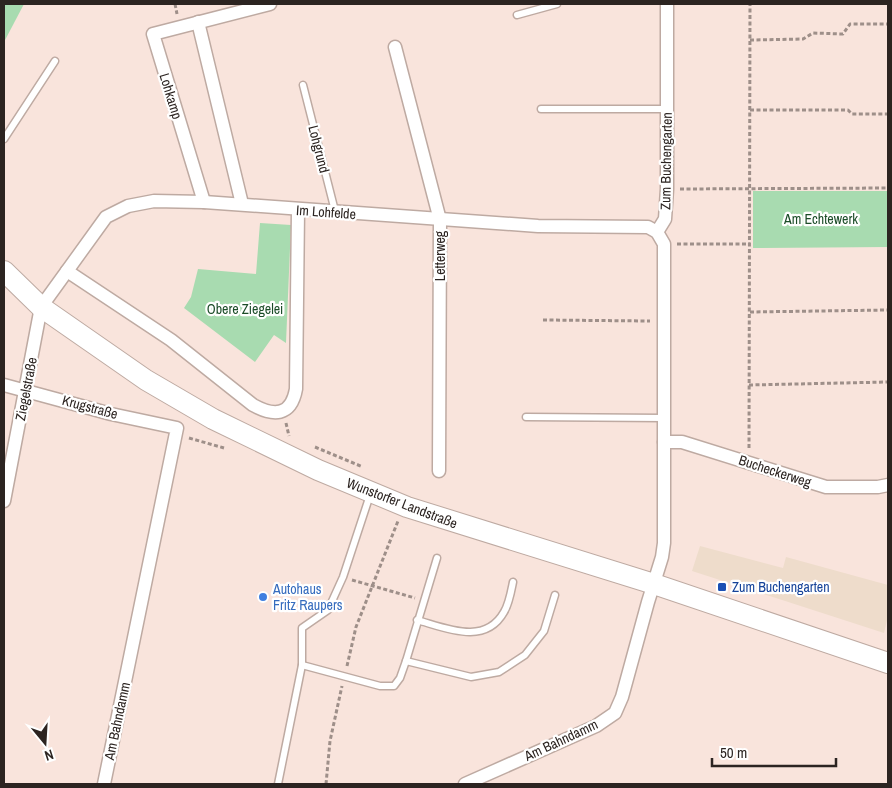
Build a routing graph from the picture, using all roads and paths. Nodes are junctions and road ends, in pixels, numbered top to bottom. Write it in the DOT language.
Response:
graph roads {
  1 [pos="270,4"];
  2 [pos="556,4"];
  3 [pos="667,4"];
  4 [pos="750,4"];
  5 [pos="517,15"];
  6 [pos="198,22"];
  7 [pos="888,24"];
  8 [pos="750,40"];
  9 [pos="396,47"];
  10 [pos="55,61"];
  11 [pos="303,85"];
  12 [pos="541,109"];
  13 [pos="666,109"];
  14 [pos="750,110"];
  15 [pos="888,114"];
  16 [pos="4,139"];
  17 [pos="888,188"];
  18 [pos="667,189"];
  19 [pos="749,189"];
  20 [pos="204,202"];
  21 [pos="242,204"];
  22 [pos="298,210"];
  23 [pos="335,213"];
  24 [pos="440,220"];
  25 [pos="657,232"];
  26 [pos="664,244"];
  27 [pos="750,244"];
  28 [pos="4,271"];
  29 [pos="67,271"];
  30 [pos="41,307"];
  31 [pos="888,310"];
  32 [pos="750,312"];
  33 [pos="543,320"];
  34 [pos="664,321"];
  35 [pos="888,382"];
  36 [pos="4,384"];
  37 [pos="749,385"];
  38 [pos="26,390"];
  39 [pos="526,417"];
  40 [pos="664,418"];
  41 [pos="177,428"];
  42 [pos="282,434"];
  43 [pos="298,439"];
  44 [pos="664,442"];
  45 [pos="307,443"];
  46 [pos="224,448"];
  47 [pos="749,462"];
  48 [pos="370,470"];
  49 [pos="439,471"];
  50 [pos="888,485"];
  51 [pos="370,493"];
  52 [pos="4,501"];
  53 [pos="400,518"];
  54 [pos="437,558"];
  55 [pos="343,577"];
  56 [pos="513,582"];
  57 [pos="654,584"];
  58 [pos="372,586"];
  59 [pos="555,595"];
  60 [pos="423,600"];
  61 [pos="417,620"];
  62 [pos="406,661"];
  63 [pos="888,663"];
  64 [pos="302,665"];
  65 [pos="344,676"];
  66 [pos="104,784"];
  67 [pos="278,784"];
  68 [pos="326,784"];
  69 [pos="465,784"];
  1 -- 6 [label="street, Lohkamp"];
  2 -- 5 [label="lane"];
  3 -- 13 [label="street, Zum Buchengarten"];
  4 -- 8 [label="path"];
  6 -- 20 [label="street, Lohkamp"];
  6 -- 21 [label="street"];
  7 -- 8 [label="path"];
  8 -- 14 [label="path"];
  9 -- 24 [label="street, Letterweg"];
  10 -- 16 [label="lane"];
  11 -- 23 [label="lane, Lohgrund"];
  12 -- 13 [label="lane"];
  13 -- 18 [label="street, Zum Buchengarten"];
  14 -- 15 [label="path"];
  14 -- 19 [label="path"];
  17 -- 19 [label="path"];
  18 -- 19 [label="path"];
  18 -- 25 [label="street, Zum Buchengarten"];
  19 -- 27 [label="path"];
  20 -- 21 [label="street, Im Lohfelde"];
  20 -- 29 [label="street, Im Lohfelde"];
  21 -- 22 [label="street, Im Lohfelde"];
  22 -- 23 [label="street, Im Lohfelde"];
  22 -- 29 [label="street"];
  23 -- 24 [label="street, Im Lohfelde"];
  24 -- 25 [label="street, Im Lohfelde"];
  24 -- 49 [label="street, Letterweg"];
  25 -- 26 [label="street"];
  26 -- 27 [label="path"];
  26 -- 34 [label="street"];
  27 -- 32 [label="path"];
  28 -- 30 [label="main road, Wunstorfer Landstraße"];
  29 -- 30 [label="street, Im Lohfelde"];
  30 -- 38 [label="street, Ziegelstraße"];
  30 -- 51 [label="main road, Wunstorfer Landstraße"];
  31 -- 32 [label="path"];
  32 -- 37 [label="path"];
  33 -- 34 [label="path"];
  34 -- 40 [label="street"];
  35 -- 37 [label="path"];
  36 -- 38 [label="street, Krugstraße"];
  37 -- 47 [label="path"];
  38 -- 41 [label="street, Krugstraße"];
  38 -- 52 [label="street, Ziegelstraße"];
  39 -- 40 [label="lane"];
  40 -- 44 [label="street"];
  41 -- 46 [label="path"];
  41 -- 66 [label="street, Am Bahndamm"];
  42 -- 43 [label="path"];
  44 -- 47 [label="street, Bucheckerweg"];
  44 -- 57 [label="street"];
  45 -- 48 [label="path"];
  47 -- 50 [label="street, Bucheckerweg"];
  51 -- 55 [label="lane"];
  51 -- 57 [label="main road, Wunstorfer Landstraße"];
  53 -- 58 [label="path"];
  54 -- 60 [label="lane"];
  55 -- 58 [label="path"];
  55 -- 64 [label="lane"];
  56 -- 61 [label="lane"];
  57 -- 63 [label="main road, Wunstorfer Landstraße"];
  57 -- 69 [label="street, Am Bahndamm"];
  58 -- 60 [label="path"];
  58 -- 65 [label="path"];
  59 -- 62 [label="lane"];
  60 -- 61 [label="lane"];
  61 -- 62 [label="lane"];
  62 -- 65 [label="lane"];
  64 -- 65 [label="lane"];
  64 -- 67 [label="lane"];
  65 -- 68 [label="path"];
}
